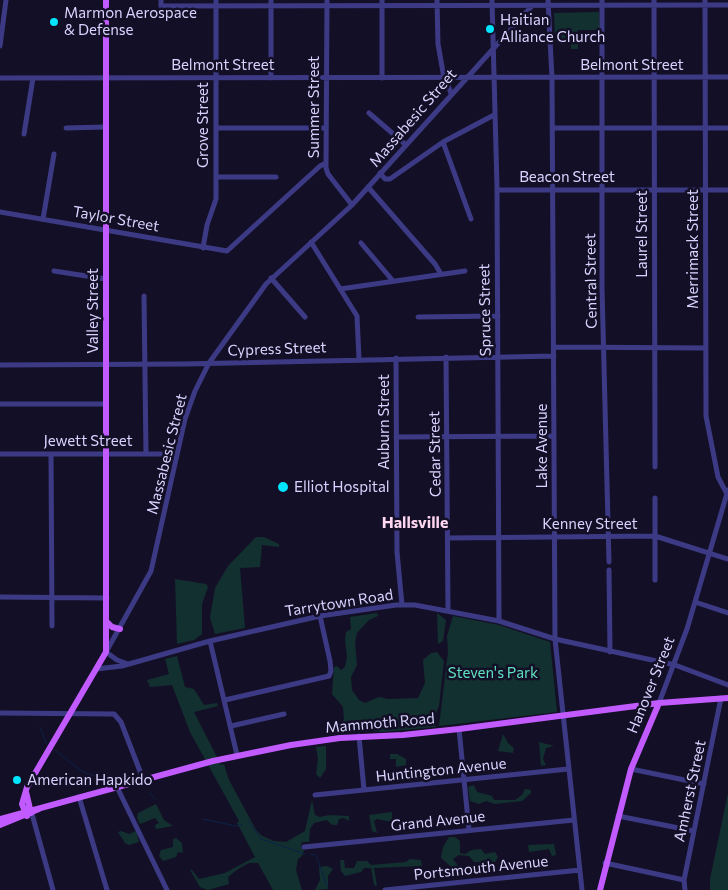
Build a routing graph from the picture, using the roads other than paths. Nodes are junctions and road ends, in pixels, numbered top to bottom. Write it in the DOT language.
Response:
graph roads {
  1 [pos="106,0"];
  2 [pos="161,0"];
  3 [pos="216,0"];
  4 [pos="271,0"];
  5 [pos="327,0"];
  6 [pos="382,0"];
  7 [pos="437,0"];
  8 [pos="492,0"];
  9 [pos="548,0"];
  10 [pos="603,3"];
  11 [pos="654,3"];
  12 [pos="706,3"];
  13 [pos="4,4"];
  14 [pos="728,5"];
  15 [pos="271,6"];
  16 [pos="548,6"];
  17 [pos="216,7"];
  18 [pos="327,7"];
  19 [pos="382,7"];
  20 [pos="437,7"];
  21 [pos="492,7"];
  22 [pos="531,7"];
  23 [pos="0,46"];
  24 [pos="492,47"];
  25 [pos="216,77"];
  26 [pos="705,77"];
  27 [pos="728,77"];
  28 [pos="0,78"];
  29 [pos="33,78"];
  30 [pos="106,78"];
  31 [pos="272,78"];
  32 [pos="326,78"];
  33 [pos="382,78"];
  34 [pos="445,78"];
  35 [pos="465,78"];
  36 [pos="494,78"];
  37 [pos="552,78"];
  38 [pos="603,78"];
  39 [pos="654,78"];
  40 [pos="452,93"];
  41 [pos="369,113"];
  42 [pos="494,115"];
  43 [pos="105,127"];
  44 [pos="66,128"];
  45 [pos="216,128"];
  46 [pos="326,128"];
  47 [pos="552,128"];
  48 [pos="603,128"];
  49 [pos="654,128"];
  50 [pos="705,128"];
  51 [pos="728,128"];
  52 [pos="24,134"];
  53 [pos="443,142"];
  54 [pos="406,145"];
  55 [pos="54,154"];
  56 [pos="326,164"];
  57 [pos="380,174"];
  58 [pos="216,177"];
  59 [pos="276,177"];
  60 [pos="368,188"];
  61 [pos="497,190"];
  62 [pos="553,190"];
  63 [pos="602,190"];
  64 [pos="654,190"];
  65 [pos="706,190"];
  66 [pos="728,190"];
  67 [pos="352,205"];
  68 [pos="0,212"];
  69 [pos="43,219"];
  70 [pos="471,219"];
  71 [pos="106,231"];
  72 [pos="311,242"];
  73 [pos="361,244"];
  74 [pos="203,248"];
  75 [pos="54,271"];
  76 [pos="465,271"];
  77 [pos="440,274"];
  78 [pos="272,278"];
  79 [pos="106,279"];
  80 [pos="393,281"];
  81 [pos="340,289"];
  82 [pos="144,296"];
  83 [pos="498,316"];
  84 [pos="305,317"];
  85 [pos="418,317"];
  86 [pos="604,346"];
  87 [pos="554,347"];
  88 [pos="655,347"];
  89 [pos="706,348"];
  90 [pos="498,356"];
  91 [pos="554,356"];
  92 [pos="446,357"];
  93 [pos="359,358"];
  94 [pos="396,358"];
  95 [pos="0,364"];
  96 [pos="144,364"];
  97 [pos="208,364"];
  98 [pos="106,365"];
  99 [pos="0,404"];
  100 [pos="106,404"];
  101 [pos="498,436"];
  102 [pos="554,436"];
  103 [pos="396,437"];
  104 [pos="447,437"];
  105 [pos="106,453"];
  106 [pos="0,454"];
  107 [pos="51,454"];
  108 [pos="146,454"];
  109 [pos="176,454"];
  110 [pos="655,467"];
  111 [pos="727,492"];
  112 [pos="655,498"];
  113 [pos="655,536"];
  114 [pos="555,537"];
  115 [pos="608,537"];
  116 [pos="448,538"];
  117 [pos="499,538"];
  118 [pos="710,553"];
  119 [pos="728,559"];
  120 [pos="609,562"];
  121 [pos="609,570"];
  122 [pos="655,580"];
  123 [pos="0,597"];
  124 [pos="51,597"];
  125 [pos="107,598"];
  126 [pos="695,602"];
  127 [pos="402,605"];
  128 [pos="448,610"];
  129 [pos="728,613"];
  130 [pos="320,616"];
  131 [pos="499,620"];
  132 [pos="107,622"];
  133 [pos="52,626"];
  134 [pos="120,629"];
  135 [pos="556,639"];
  136 [pos="210,641"];
  137 [pos="106,652"];
  138 [pos="610,652"];
  139 [pos="128,664"];
  140 [pos="675,666"];
  141 [pos="96,669"];
  142 [pos="728,685"];
  143 [pos="725,698"];
  144 [pos="225,700"];
  145 [pos="659,702"];
  146 [pos="0,713"];
  147 [pos="69,713"];
  148 [pos="284,714"];
  149 [pos="563,716"];
  150 [pos="231,726"];
  151 [pos="458,729"];
  152 [pos="359,736"];
  153 [pos="237,755"];
  154 [pos="568,769"];
  155 [pos="631,769"];
  156 [pos="143,780"];
  157 [pos="464,780"];
  158 [pos="704,784"];
  159 [pos="117,786"];
  160 [pos="364,790"];
  161 [pos="315,795"];
  162 [pos="79,797"];
  163 [pos="29,814"];
  164 [pos="618,816"];
  165 [pos="0,819"];
  166 [pos="574,820"];
  167 [pos="0,825"];
  168 [pos="469,830"];
  169 [pos="694,831"];
  170 [pos="304,847"];
  171 [pos="605,864"];
  172 [pos="580,870"];
  173 [pos="684,880"];
  174 [pos="434,888"];
  175 [pos="53,890"];
  176 [pos="107,890"];
  177 [pos="167,890"];
  178 [pos="385,890"];
  179 [pos="582,890"];
  180 [pos="600,890"];
  181 [pos="685,890"];
  1 -- 30 [label="main road, Valley Street"];
  2 -- 17 [label="street"];
  3 -- 17 [label="street, Grove Street"];
  4 -- 15 [label="street"];
  5 -- 18 [label="street, Summer Street"];
  6 -- 19 [label="street"];
  7 -- 20 [label="street"];
  8 -- 21 [label="street, Spruce Street"];
  9 -- 16 [label="street, Lake Avenue"];
  10 -- 11 [label="street"];
  10 -- 16 [label="street"];
  10 -- 38 [label="street, Central Street"];
  11 -- 12 [label="street"];
  11 -- 39 [label="street, Laurel Street"];
  12 -- 14 [label="street"];
  12 -- 26 [label="street, Merrimack Street"];
  13 -- 23 [label="street"];
  15 -- 17 [label="street"];
  15 -- 18 [label="street"];
  15 -- 31 [label="street"];
  16 -- 22 [label="street"];
  16 -- 37 [label="street, Lake Avenue"];
  17 -- 25 [label="street, Grove Street"];
  18 -- 19 [label="street"];
  18 -- 32 [label="street, Summer Street"];
  19 -- 20 [label="street"];
  19 -- 33 [label="street"];
  20 -- 21 [label="street"];
  20 -- 34 [label="street"];
  21 -- 22 [label="street"];
  21 -- 24 [label="street, Spruce Street"];
  22 -- 24 [label="street, Massabesic Street"];
  24 -- 35 [label="street, Massabesic Street"];
  24 -- 36 [label="street, Spruce Street"];
  25 -- 30 [label="street, Belmont Street"];
  25 -- 31 [label="street, Belmont Street"];
  25 -- 45 [label="street, Grove Street"];
  26 -- 27 [label="street, Belmont Street"];
  26 -- 39 [label="street, Belmont Street"];
  26 -- 50 [label="street, Merrimack Street"];
  28 -- 29 [label="street, Belmont Street"];
  29 -- 30 [label="street, Belmont Street"];
  29 -- 52 [label="street"];
  30 -- 43 [label="main road, Valley Street"];
  31 -- 32 [label="street, Belmont Street"];
  32 -- 33 [label="street, Belmont Street"];
  32 -- 46 [label="street, Summer Street"];
  33 -- 34 [label="street, Belmont Street"];
  34 -- 35 [label="street, Belmont Street"];
  34 -- 40 [label="street"];
  35 -- 36 [label="street, Belmont Street"];
  35 -- 40 [label="street, Massabesic Street"];
  36 -- 37 [label="street, Belmont Street"];
  36 -- 42 [label="street, Spruce Street"];
  37 -- 38 [label="street, Belmont Street"];
  37 -- 47 [label="street, Lake Avenue"];
  38 -- 39 [label="street, Belmont Street"];
  38 -- 48 [label="street, Central Street"];
  39 -- 49 [label="street, Laurel Street"];
  40 -- 54 [label="street, Massabesic Street"];
  41 -- 54 [label="street"];
  42 -- 53 [label="street"];
  42 -- 61 [label="street, Spruce Street"];
  43 -- 44 [label="street"];
  43 -- 71 [label="main road, Valley Street"];
  45 -- 46 [label="street"];
  45 -- 58 [label="street, Grove Street"];
  46 -- 56 [label="street, Summer Street"];
  47 -- 48 [label="street"];
  47 -- 62 [label="street, Lake Avenue"];
  48 -- 49 [label="street"];
  48 -- 63 [label="street, Central Street"];
  49 -- 50 [label="street"];
  49 -- 64 [label="street, Laurel Street"];
  50 -- 51 [label="street"];
  50 -- 65 [label="street, Merrimack Street"];
  53 -- 57 [label="street"];
  53 -- 70 [label="street"];
  54 -- 57 [label="street, Massabesic Street"];
  55 -- 69 [label="street"];
  56 -- 67 [label="street, Summer Street"];
  56 -- 74 [label="street, Taylor Street"];
  57 -- 60 [label="street, Massabesic Street"];
  58 -- 59 [label="street"];
  58 -- 74 [label="street, Grove Street"];
  60 -- 67 [label="street, Massabesic Street"];
  60 -- 77 [label="street"];
  61 -- 62 [label="street, Beacon Street"];
  61 -- 83 [label="street, Spruce Street"];
  62 -- 63 [label="street, Beacon Street"];
  62 -- 87 [label="street, Lake Avenue"];
  63 -- 64 [label="street, Beacon Street"];
  63 -- 86 [label="street, Central Street"];
  64 -- 65 [label="street, Beacon Street"];
  64 -- 88 [label="street, Laurel Street"];
  65 -- 66 [label="street, Beacon Street"];
  65 -- 89 [label="street, Merrimack Street"];
  67 -- 72 [label="street, Massabesic Street"];
  68 -- 69 [label="street, Taylor Street"];
  69 -- 71 [label="street, Taylor Street"];
  71 -- 74 [label="street, Taylor Street"];
  71 -- 79 [label="main road, Valley Street"];
  72 -- 78 [label="street, Massabesic Street"];
  72 -- 81 [label="street"];
  73 -- 80 [label="street"];
  75 -- 79 [label="street"];
  76 -- 77 [label="street"];
  77 -- 80 [label="street"];
  78 -- 84 [label="street"];
  78 -- 97 [label="street, Massabesic Street"];
  79 -- 98 [label="main road, Valley Street"];
  80 -- 81 [label="street"];
  81 -- 93 [label="street"];
  82 -- 96 [label="street"];
  83 -- 85 [label="street"];
  83 -- 90 [label="street, Spruce Street"];
  86 -- 87 [label="street"];
  86 -- 88 [label="street"];
  86 -- 115 [label="street, Central Street"];
  87 -- 91 [label="street, Lake Avenue"];
  88 -- 89 [label="street"];
  88 -- 110 [label="street, Laurel Street"];
  89 -- 111 [label="street, Merrimack Street"];
  90 -- 91 [label="street, Cypress Street"];
  90 -- 92 [label="street, Cypress Street"];
  90 -- 101 [label="street, Spruce Street"];
  91 -- 102 [label="street, Lake Avenue"];
  92 -- 94 [label="street, Cypress Street"];
  92 -- 104 [label="street, Cedar Street"];
  93 -- 94 [label="street, Cypress Street"];
  93 -- 97 [label="street, Cypress Street"];
  94 -- 103 [label="street, Auburn Street"];
  95 -- 98 [label="street, Cypress Street"];
  96 -- 97 [label="street, Cypress Street"];
  96 -- 98 [label="street, Cypress Street"];
  96 -- 108 [label="street"];
  97 -- 109 [label="street, Massabesic Street"];
  98 -- 100 [label="main road, Valley Street"];
  99 -- 100 [label="street"];
  100 -- 105 [label="main road, Valley Street"];
  101 -- 102 [label="street"];
  101 -- 104 [label="street"];
  101 -- 117 [label="street, Spruce Street"];
  102 -- 114 [label="street, Lake Avenue"];
  103 -- 104 [label="street"];
  103 -- 127 [label="street, Auburn Street"];
  104 -- 116 [label="street, Cedar Street"];
  105 -- 107 [label="street, Jewett Street"];
  105 -- 108 [label="street, Jewett Street"];
  105 -- 125 [label="main road, Valley Street"];
  106 -- 107 [label="street, Jewett Street"];
  107 -- 124 [label="street"];
  108 -- 109 [label="street, Jewett Street"];
  109 -- 134 [label="street, Massabesic Street"];
  111 -- 118 [label="street, Hanover Street"];
  112 -- 113 [label="street"];
  113 -- 115 [label="street, Kenney Street"];
  113 -- 118 [label="street, Kenney Street"];
  113 -- 122 [label="street"];
  114 -- 115 [label="street, Kenney Street"];
  114 -- 117 [label="street, Kenney Street"];
  114 -- 135 [label="street, Lake Avenue"];
  115 -- 120 [label="street, Central Street"];
  116 -- 117 [label="street, Kenney Street"];
  116 -- 128 [label="street, Cedar Street"];
  117 -- 131 [label="street, Spruce Street"];
  118 -- 119 [label="street, Kenney Street"];
  118 -- 126 [label="street, Hanover Street"];
  121 -- 138 [label="street"];
  123 -- 124 [label="street"];
  124 -- 125 [label="street"];
  124 -- 133 [label="street"];
  125 -- 132 [label="main road, Valley Street"];
  126 -- 129 [label="street"];
  126 -- 140 [label="street, Hanover Street"];
  127 -- 128 [label="street, Tarrytown Road"];
  127 -- 130 [label="street, Tarrytown Road"];
  128 -- 131 [label="street, Tarrytown Road"];
  130 -- 136 [label="street, Tarrytown Road"];
  130 -- 144 [label="street"];
  131 -- 135 [label="street, Tarrytown Road"];
  132 -- 134 [label="main road"];
  132 -- 137 [label="main road, Valley Street"];
  134 -- 137 [label="street, Massabesic Street"];
  135 -- 138 [label="street, Tarrytown Road"];
  135 -- 149 [label="street, Lake Avenue"];
  136 -- 139 [label="street, Tarrytown Road"];
  136 -- 144 [label="street"];
  137 -- 139 [label="street"];
  137 -- 141 [label="main road, Massabesic Street"];
  138 -- 140 [label="street, Tarrytown Road"];
  139 -- 141 [label="street, Tarrytown Road"];
  140 -- 142 [label="street, Tarrytown Road"];
  140 -- 145 [label="street, Hanover Street"];
  141 -- 147 [label="main road, Massabesic Street"];
  143 -- 145 [label="main road, Mammoth Road"];
  143 -- 158 [label="street, Amherst Street"];
  144 -- 150 [label="street"];
  145 -- 149 [label="main road, Mammoth Road"];
  145 -- 155 [label="main road, Hanover Street"];
  146 -- 147 [label="street"];
  147 -- 156 [label="street"];
  147 -- 163 [label="main road, Massabesic Street"];
  148 -- 150 [label="street"];
  149 -- 151 [label="main road, Mammoth Road"];
  149 -- 154 [label="street, Lake Avenue"];
  150 -- 153 [label="street"];
  151 -- 152 [label="main road, Mammoth Road"];
  151 -- 157 [label="street"];
  152 -- 153 [label="main road, Mammoth Road"];
  152 -- 160 [label="street"];
  153 -- 156 [label="main road, Mammoth Road"];
  154 -- 157 [label="street, Huntington Avenue"];
  154 -- 166 [label="street, Lake Avenue"];
  155 -- 158 [label="street"];
  155 -- 164 [label="main road, Hanover Street"];
  156 -- 159 [label="main road, Mammoth Road"];
  157 -- 160 [label="street, Huntington Avenue"];
  157 -- 168 [label="street"];
  158 -- 169 [label="street, Amherst Street"];
  159 -- 162 [label="main road, Mammoth Road"];
  159 -- 177 [label="street"];
  160 -- 161 [label="street, Huntington Avenue"];
  162 -- 163 [label="main road, Mammoth Road"];
  162 -- 176 [label="street"];
  163 -- 165 [label="main road, Mammoth Road"];
  163 -- 167 [label="main road, Mammoth Road"];
  163 -- 175 [label="street"];
  164 -- 169 [label="street"];
  164 -- 171 [label="main road, Hanover Street"];
  166 -- 168 [label="street, Grand Avenue"];
  166 -- 172 [label="street, Lake Avenue"];
  168 -- 170 [label="street, Grand Avenue"];
  169 -- 173 [label="street, Amherst Street"];
  171 -- 173 [label="street"];
  171 -- 180 [label="main road, Hanover Street"];
  172 -- 174 [label="street, Portsmouth Avenue"];
  172 -- 179 [label="street, Lake Avenue"];
  173 -- 181 [label="street, Amherst Street"];
  174 -- 178 [label="street, Portsmouth Avenue"];
}
